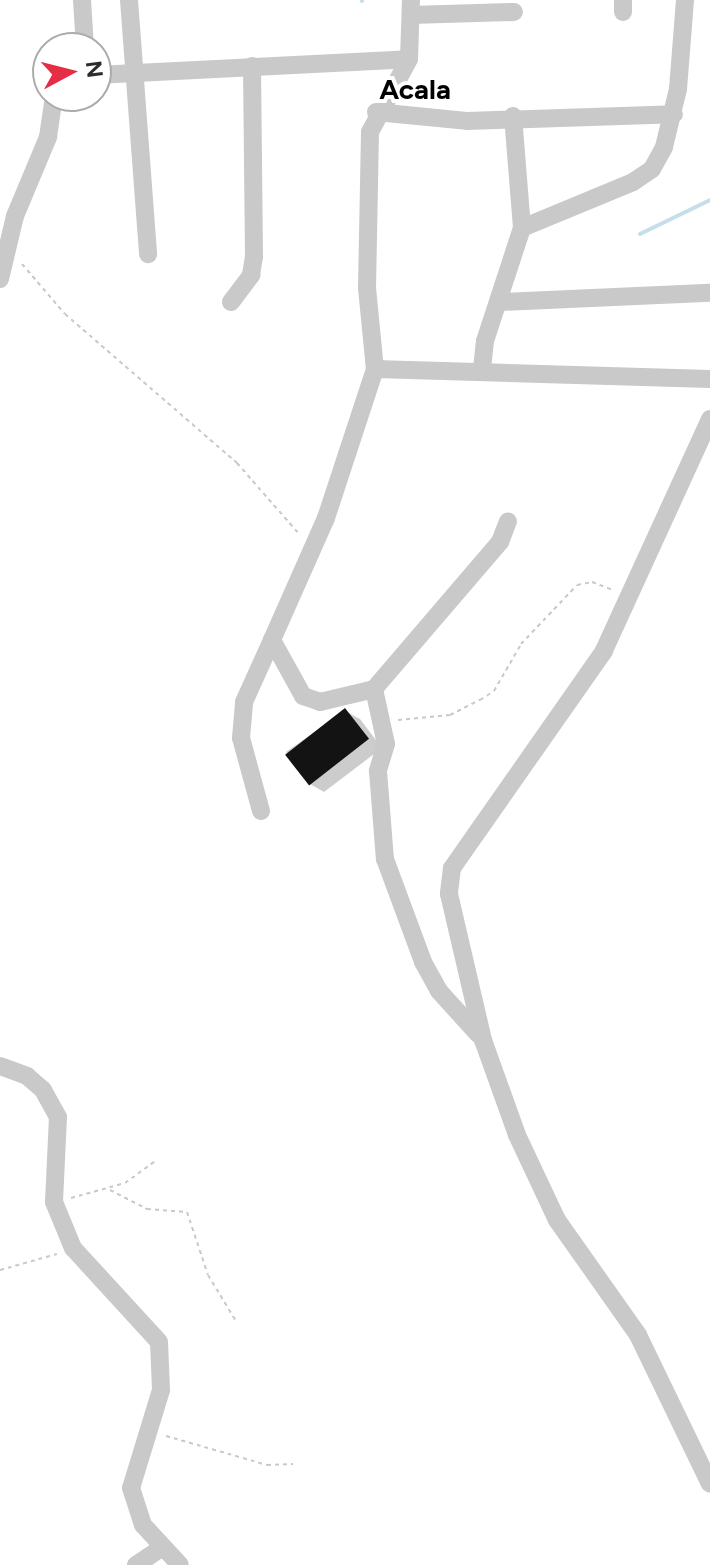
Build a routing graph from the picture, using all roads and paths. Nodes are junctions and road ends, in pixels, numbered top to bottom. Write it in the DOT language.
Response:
graph roads {
  1 [pos="82,0"];
  2 [pos="129,0"];
  3 [pos="685,0"];
  4 [pos="411,7"];
  5 [pos="514,12"];
  6 [pos="84,32"];
  7 [pos="409,59"];
  8 [pos="252,66"];
  9 [pos="136,71"];
  10 [pos="112,73"];
  11 [pos="52,112"];
  12 [pos="376,112"];
  13 [pos="674,114"];
  14 [pos="513,116"];
  15 [pos="522,228"];
  16 [pos="6,246"];
  17 [pos="148,254"];
  18 [pos="0,279"];
  19 [pos="710,293"];
  20 [pos="231,302"];
  21 [pos="500,302"];
  22 [pos="375,369"];
  23 [pos="482,369"];
  24 [pos="710,379"];
  25 [pos="710,419"];
  26 [pos="508,521"];
  27 [pos="312,547"];
  28 [pos="627,600"];
  29 [pos="272,640"];
  30 [pos="374,689"];
  31 [pos="384,719"];
  32 [pos="261,811"];
  33 [pos="483,1040"];
  34 [pos="0,1066"];
  35 [pos="154,1162"];
  36 [pos="110,1190"];
  37 [pos="54,1202"];
  38 [pos="73,1248"];
  39 [pos="0,1270"];
  40 [pos="236,1321"];
  41 [pos="149,1431"];
  42 [pos="293,1464"];
  43 [pos="710,1484"];
  44 [pos="163,1547"];
  45 [pos="136,1565"];
  46 [pos="180,1565"];
  1 -- 6 [label="street"];
  2 -- 9 [label="street"];
  3 -- 13 [label="street"];
  4 -- 5 [label="street"];
  4 -- 7 [label="street"];
  7 -- 8 [label="street"];
  7 -- 12 [label="street"];
  8 -- 9 [label="street"];
  8 -- 20 [label="street"];
  9 -- 10 [label="street"];
  9 -- 17 [label="street"];
  11 -- 16 [label="street"];
  12 -- 14 [label="street"];
  12 -- 22 [label="street"];
  13 -- 14 [label="street"];
  13 -- 15 [label="street"];
  14 -- 15 [label="street"];
  15 -- 21 [label="street"];
  16 -- 18 [label="street"];
  16 -- 27 [label="path"];
  19 -- 21 [label="street"];
  21 -- 23 [label="street"];
  22 -- 23 [label="street"];
  22 -- 27 [label="street"];
  23 -- 24 [label="street"];
  25 -- 28 [label="street"];
  26 -- 30 [label="street"];
  27 -- 29 [label="street"];
  28 -- 31 [label="path"];
  28 -- 33 [label="street"];
  29 -- 30 [label="street"];
  29 -- 32 [label="street"];
  30 -- 31 [label="street"];
  31 -- 33 [label="street"];
  33 -- 43 [label="street"];
  34 -- 37 [label="street"];
  35 -- 36 [label="path"];
  36 -- 37 [label="path"];
  36 -- 40 [label="path"];
  37 -- 38 [label="street"];
  38 -- 39 [label="path"];
  38 -- 41 [label="street"];
  41 -- 42 [label="path"];
  41 -- 44 [label="street"];
  44 -- 45 [label="street"];
  44 -- 46 [label="street"];
}
